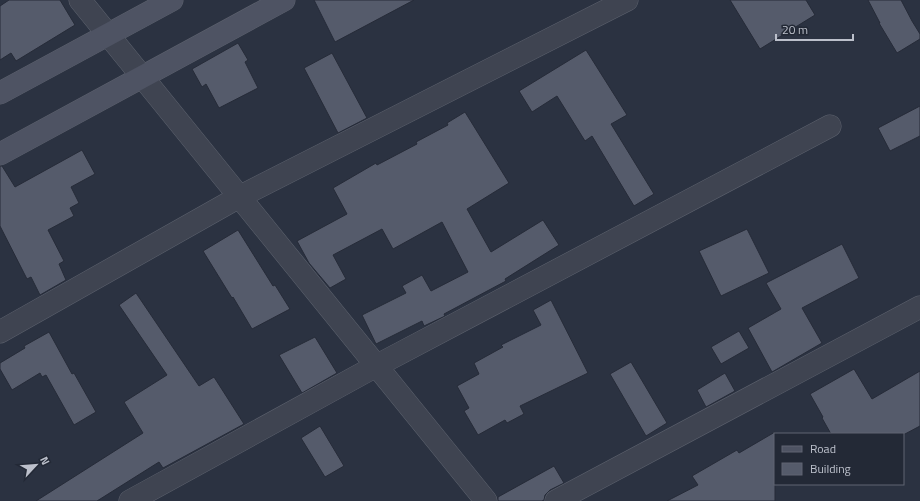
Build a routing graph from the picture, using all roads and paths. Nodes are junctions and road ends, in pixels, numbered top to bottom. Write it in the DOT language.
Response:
graph roads {
  1 [pos="80,0"];
  2 [pos="172,0"];
  3 [pos="284,0"];
  4 [pos="627,0"];
  5 [pos="108,35"];
  6 [pos="142,77"];
  7 [pos="0,93"];
  8 [pos="830,126"];
  9 [pos="0,154"];
  10 [pos="240,197"];
  11 [pos="920,307"];
  12 [pos="0,332"];
  13 [pos="376,366"];
  14 [pos="130,501"];
  15 [pos="486,501"];
  16 [pos="556,501"];
  1 -- 5 [label="street"];
  2 -- 5 [label="main road"];
  3 -- 6 [label="main road"];
  4 -- 10 [label="street"];
  5 -- 6 [label="street"];
  5 -- 7 [label="main road"];
  6 -- 9 [label="main road"];
  6 -- 10 [label="street"];
  8 -- 13 [label="street"];
  10 -- 12 [label="street"];
  10 -- 13 [label="street"];
  11 -- 16 [label="street"];
  13 -- 14 [label="street"];
  13 -- 15 [label="street"];
}
